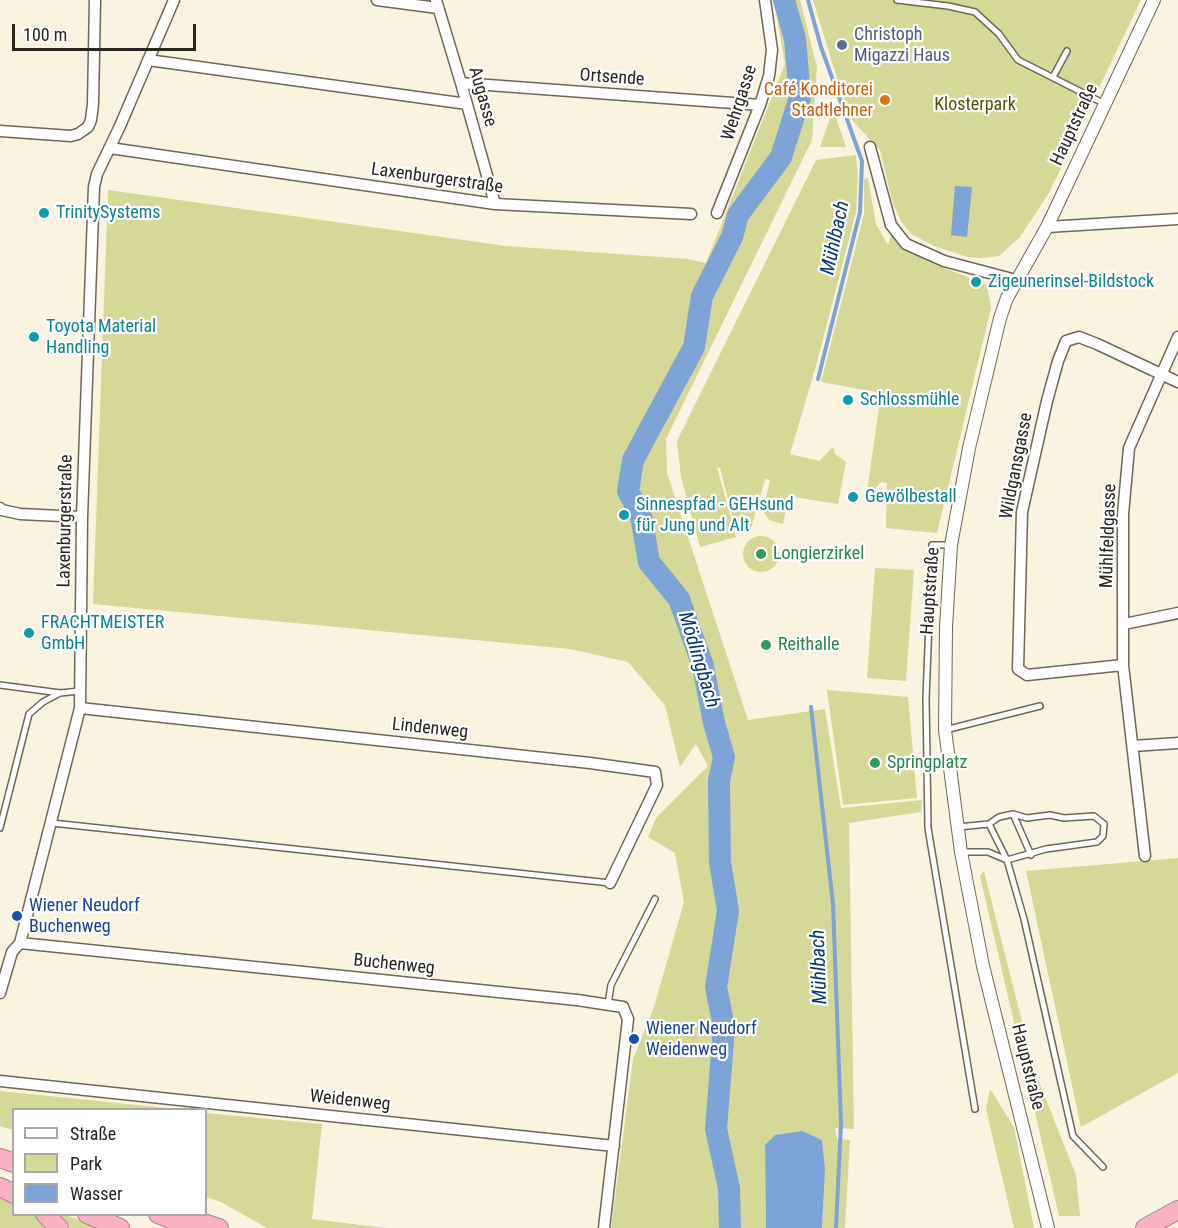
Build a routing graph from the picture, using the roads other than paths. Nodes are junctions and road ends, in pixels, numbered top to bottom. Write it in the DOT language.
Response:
graph roads {
  1 [pos="95,0"];
  2 [pos="174,0"];
  3 [pos="377,0"];
  4 [pos="765,0"];
  5 [pos="897,0"];
  6 [pos="964,0"];
  7 [pos="1154,0"];
  8 [pos="437,4"];
  9 [pos="963,9"];
  10 [pos="1067,51"];
  11 [pos="148,60"];
  12 [pos="1053,77"];
  13 [pos="461,83"];
  14 [pos="467,104"];
  15 [pos="760,105"];
  16 [pos="1105,105"];
  17 [pos="0,131"];
  18 [pos="870,147"];
  19 [pos="110,148"];
  20 [pos="495,204"];
  21 [pos="717,213"];
  22 [pos="691,214"];
  23 [pos="1178,219"];
  24 [pos="1047,226"];
  25 [pos="1016,280"];
  26 [pos="1178,337"];
  27 [pos="1162,376"];
  28 [pos="1178,382"];
  29 [pos="0,508"];
  30 [pos="82,517"];
  31 [pos="951,545"];
  32 [pos="1178,613"];
  33 [pos="1124,624"];
  34 [pos="1124,665"];
  35 [pos="0,685"];
  36 [pos="80,690"];
  37 [pos="60,693"];
  38 [pos="1040,706"];
  39 [pos="80,708"];
  40 [pos="945,730"];
  41 [pos="1178,743"];
  42 [pos="1133,746"];
  43 [pos="1013,813"];
  44 [pos="52,823"];
  45 [pos="989,824"];
  46 [pos="958,827"];
  47 [pos="0,828"];
  48 [pos="961,852"];
  49 [pos="1031,855"];
  50 [pos="1145,856"];
  51 [pos="1007,861"];
  52 [pos="610,884"];
  53 [pos="655,899"];
  54 [pos="20,943"];
  55 [pos="0,993"];
  56 [pos="609,1004"];
  57 [pos="0,1081"];
  58 [pos="975,1109"];
  59 [pos="614,1146"];
  60 [pos="1103,1167"];
  61 [pos="1178,1209"];
  62 [pos="46,1216"];
  63 [pos="90,1216"];
  64 [pos="150,1216"];
  65 [pos="151,1216"];
  66 [pos="161,1216"];
  67 [pos="179,1216"];
  68 [pos="59,1228"];
  69 [pos="120,1228"];
  70 [pos="162,1228"];
  71 [pos="174,1228"];
  72 [pos="193,1228"];
  73 [pos="219,1228"];
  74 [pos="604,1228"];
  75 [pos="1048,1228"];
  76 [pos="1145,1228"];
  1 -- 17 [label="street"];
  2 -- 11 [label="street, Laxenburgerstraße"];
  3 -- 8 [label="street"];
  4 -- 15 [label="street, Wehrgasse"];
  5 -- 9 [label="lane"];
  6 -- 9 [label="lane"];
  7 -- 16 [label="street, Hauptstraße"];
  8 -- 13 [label="street, Augasse"];
  9 -- 12 [label="lane"];
  10 -- 12 [label="lane"];
  11 -- 14 [label="street"];
  11 -- 19 [label="street, Laxenburgerstraße"];
  12 -- 16 [label="lane"];
  13 -- 14 [label="street, Augasse"];
  13 -- 15 [label="street, Ortsende"];
  14 -- 20 [label="street, Augasse"];
  15 -- 21 [label="street, Wehrgasse"];
  16 -- 24 [label="street, Hauptstraße"];
  18 -- 25 [label="street"];
  19 -- 20 [label="street, Laxenburgerstraße"];
  19 -- 30 [label="street, Laxenburgerstraße"];
  20 -- 22 [label="street, Laxenburgerstraße"];
  23 -- 24 [label="street"];
  24 -- 25 [label="street, Hauptstraße"];
  25 -- 31 [label="street, Hauptstraße"];
  26 -- 27 [label="street, Mühlfeldgasse"];
  27 -- 28 [label="street"];
  27 -- 33 [label="street, Mühlfeldgasse"];
  27 -- 34 [label="street, Wildgansgasse"];
  29 -- 30 [label="street"];
  30 -- 36 [label="street, Laxenburgerstraße"];
  31 -- 40 [label="street, Hauptstraße"];
  31 -- 58 [label="lane"];
  32 -- 33 [label="street"];
  33 -- 34 [label="street, Mühlfeldgasse"];
  34 -- 42 [label="street, Mühlfeldgasse"];
  35 -- 37 [label="lane"];
  36 -- 37 [label="lane"];
  36 -- 39 [label="street, Laxenburgerstraße"];
  37 -- 47 [label="lane"];
  38 -- 40 [label="lane"];
  39 -- 44 [label="street, Laxenburgerstraße"];
  39 -- 52 [label="street, Lindenweg"];
  40 -- 46 [label="street, Hauptstraße"];
  41 -- 42 [label="street"];
  42 -- 50 [label="street, Mühlfeldgasse"];
  43 -- 45 [label="lane"];
  43 -- 49 [label="lane"];
  43 -- 49 [label="lane"];
  44 -- 52 [label="lane"];
  44 -- 54 [label="street, Laxenburgerstraße"];
  45 -- 46 [label="lane"];
  45 -- 51 [label="lane"];
  46 -- 48 [label="street, Hauptstraße"];
  48 -- 51 [label="lane"];
  48 -- 75 [label="street, Hauptstraße"];
  49 -- 51 [label="lane"];
  51 -- 60 [label="lane"];
  53 -- 56 [label="lane"];
  54 -- 55 [label="street, Laxenburgerstraße"];
  54 -- 56 [label="street, Buchenweg"];
  56 -- 59 [label="street"];
  57 -- 59 [label="street, Weidenweg"];
  59 -- 74 [label="street"];
  61 -- 76 [label="highway"];
  62 -- 68 [label="highway"];
  63 -- 69 [label="highway"];
  64 -- 70 [label="highway"];
  65 -- 71 [label="highway"];
  66 -- 72 [label="highway"];
  67 -- 73 [label="highway"];
}
